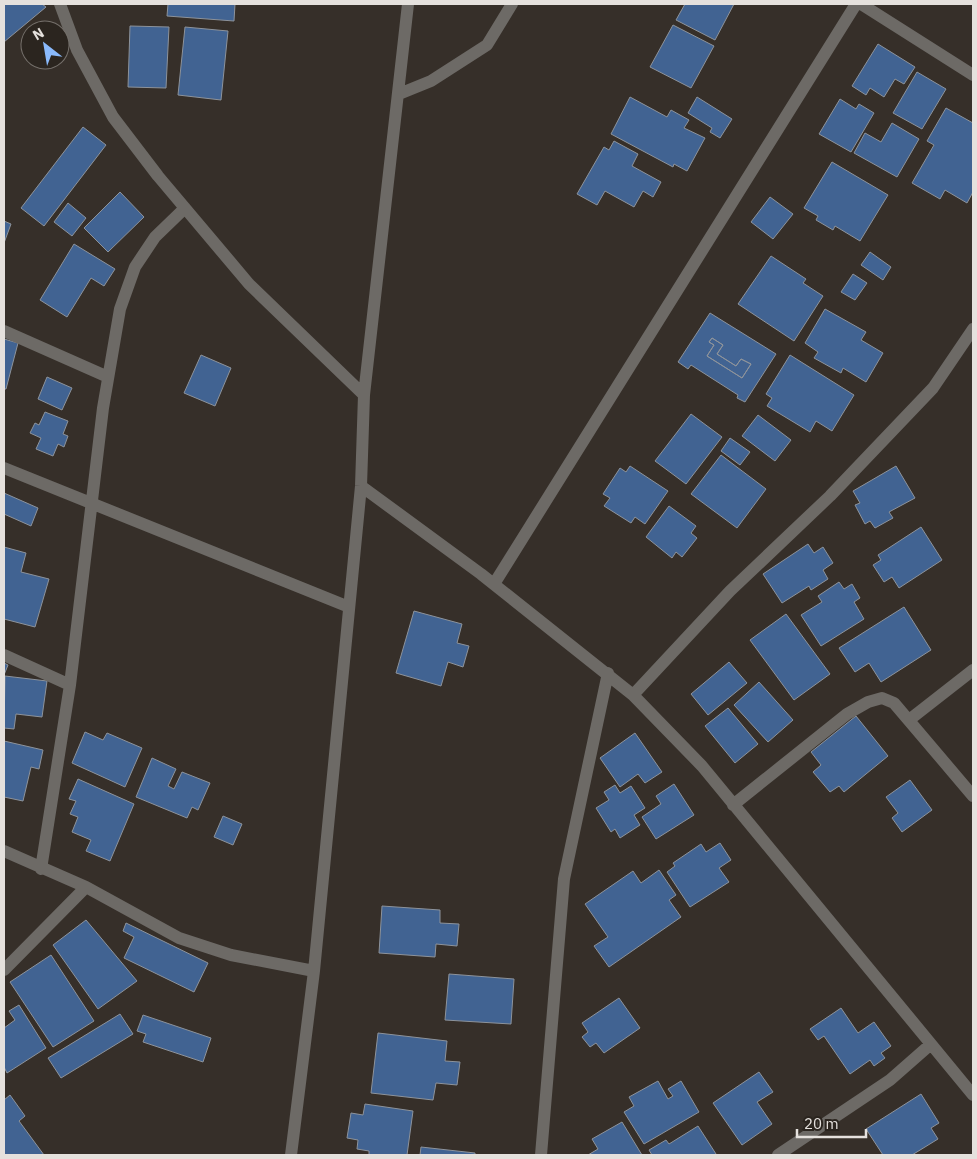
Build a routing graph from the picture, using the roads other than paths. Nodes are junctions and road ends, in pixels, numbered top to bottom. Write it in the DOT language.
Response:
graph roads {
  1 [pos="60,4"];
  2 [pos="408,4"];
  3 [pos="512,4"];
  4 [pos="856,4"];
  5 [pos="861,4"];
  6 [pos="973,75"];
  7 [pos="399,94"];
  8 [pos="185,208"];
  9 [pos="973,329"];
  10 [pos="4,331"];
  11 [pos="108,377"];
  12 [pos="364,395"];
  13 [pos="4,468"];
  14 [pos="361,486"];
  15 [pos="92,503"];
  16 [pos="494,584"];
  17 [pos="349,607"];
  18 [pos="4,655"];
  19 [pos="973,670"];
  20 [pos="608,673"];
  21 [pos="70,685"];
  22 [pos="633,695"];
  23 [pos="909,720"];
  24 [pos="973,796"];
  25 [pos="733,805"];
  26 [pos="4,851"];
  27 [pos="41,869"];
  28 [pos="86,887"];
  29 [pos="4,970"];
  30 [pos="314,971"];
  31 [pos="931,1044"];
  32 [pos="973,1096"];
  33 [pos="292,1155"];
  34 [pos="541,1155"];
  35 [pos="778,1155"];
  1 -- 8 [label="street"];
  2 -- 7 [label="street"];
  3 -- 7 [label="street"];
  4 -- 16 [label="street"];
  5 -- 6 [label="street"];
  7 -- 12 [label="street"];
  8 -- 11 [label="street"];
  8 -- 12 [label="street"];
  9 -- 22 [label="street"];
  10 -- 11 [label="street"];
  11 -- 15 [label="street"];
  12 -- 14 [label="street"];
  13 -- 15 [label="street"];
  14 -- 16 [label="street"];
  14 -- 17 [label="street"];
  15 -- 17 [label="street"];
  15 -- 21 [label="street"];
  16 -- 20 [label="street"];
  17 -- 30 [label="street"];
  18 -- 21 [label="street"];
  19 -- 23 [label="street"];
  20 -- 22 [label="street"];
  20 -- 34 [label="street"];
  21 -- 27 [label="street"];
  22 -- 25 [label="street"];
  23 -- 24 [label="street"];
  23 -- 25 [label="street"];
  25 -- 31 [label="street"];
  26 -- 27 [label="street"];
  27 -- 28 [label="street"];
  28 -- 29 [label="street"];
  28 -- 30 [label="street"];
  30 -- 33 [label="street"];
  31 -- 32 [label="street"];
  31 -- 35 [label="street"];
}
